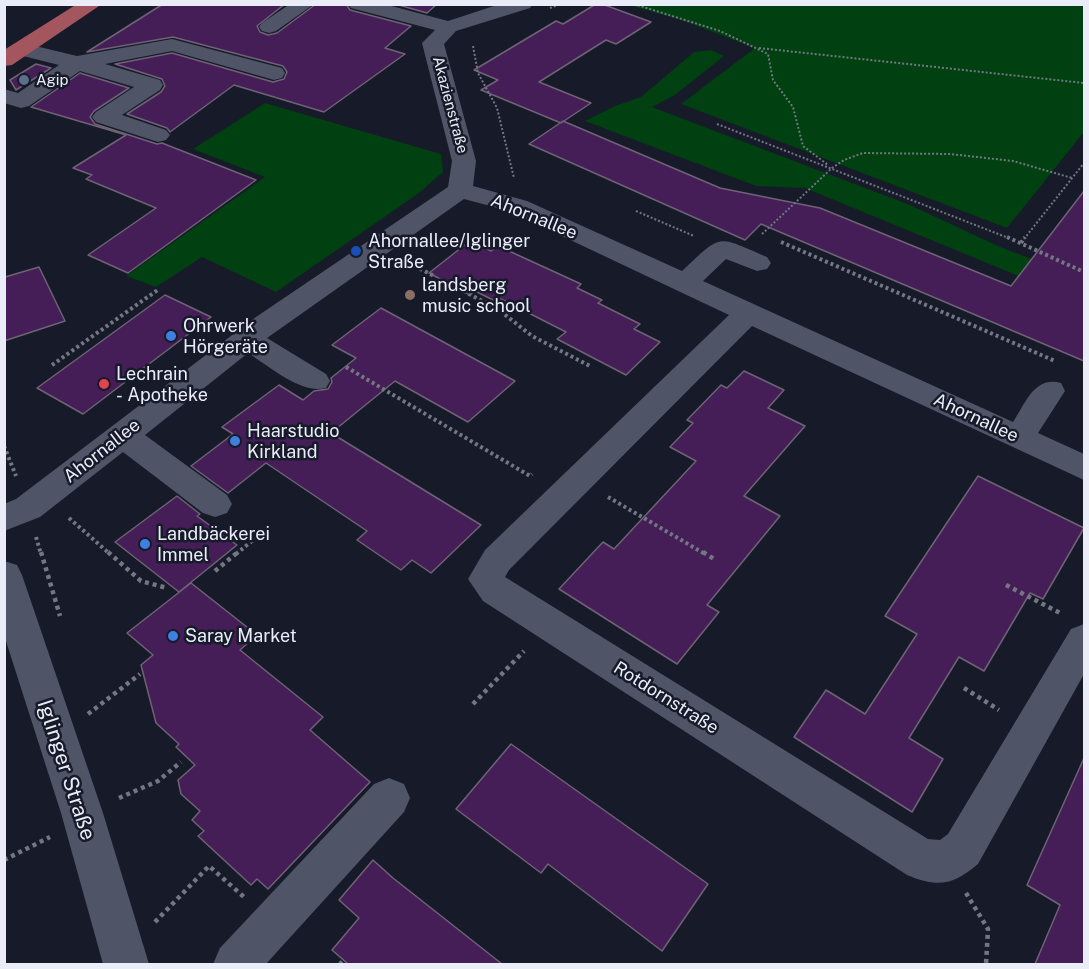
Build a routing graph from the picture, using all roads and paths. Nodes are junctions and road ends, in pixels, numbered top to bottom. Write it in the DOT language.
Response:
graph roads {
  1 [pos="92,4"];
  2 [pos="304,4"];
  3 [pos="358,4"];
  4 [pos="561,4"];
  5 [pos="634,4"];
  6 [pos="508,6"];
  7 [pos="548,9"];
  8 [pos="269,27"];
  9 [pos="449,27"];
  10 [pos="472,41"];
  11 [pos="759,48"];
  12 [pos="14,55"];
  13 [pos="77,63"];
  14 [pos="274,73"];
  15 [pos="1084,83"];
  16 [pos="4,96"];
  17 [pos="717,124"];
  18 [pos="158,135"];
  19 [pos="1084,163"];
  20 [pos="832,168"];
  21 [pos="1072,178"];
  22 [pos="519,182"];
  23 [pos="460,190"];
  24 [pos="636,211"];
  25 [pos="762,234"];
  26 [pos="1021,243"];
  27 [pos="738,251"];
  28 [pos="1084,272"];
  29 [pos="685,283"];
  30 [pos="458,288"];
  31 [pos="159,290"];
  32 [pos="748,312"];
  33 [pos="252,326"];
  34 [pos="339,363"];
  35 [pos="52,365"];
  36 [pos="590,366"];
  37 [pos="315,381"];
  38 [pos="1050,391"];
  39 [pos="1020,438"];
  40 [pos="104,441"];
  41 [pos="1084,468"];
  42 [pos="573,484"];
  43 [pos="215,504"];
  44 [pos="76,510"];
  45 [pos="4,518"];
  46 [pos="257,537"];
  47 [pos="714,559"];
  48 [pos="215,570"];
  49 [pos="4,575"];
  50 [pos="1006,585"];
  51 [pos="167,588"];
  52 [pos="10,615"];
  53 [pos="548,624"];
  54 [pos="1075,628"];
  55 [pos="140,674"];
  56 [pos="473,704"];
  57 [pos="89,713"];
  58 [pos="181,762"];
  59 [pos="389,798"];
  60 [pos="117,799"];
  61 [pos="83,821"];
  62 [pos="4,860"];
  63 [pos="947,862"];
  64 [pos="155,923"];
  65 [pos="274,923"];
  66 [pos="126,964"];
  67 [pos="236,964"];
  68 [pos="986,964"];
  1 -- 12 [label="main road"];
  2 -- 8 [label="street"];
  3 -- 9 [label="street"];
  4 -- 7 [label="path"];
  5 -- 11 [label="path"];
  6 -- 9 [label="street"];
  9 -- 23 [label="street, Akazienstraße"];
  10 -- 22 [label="path"];
  11 -- 15 [label="path"];
  11 -- 20 [label="path"];
  12 -- 13 [label="street"];
  13 -- 14 [label="street"];
  13 -- 16 [label="street"];
  13 -- 18 [label="street"];
  17 -- 20 [label="path"];
  19 -- 21 [label="path"];
  20 -- 21 [label="path"];
  20 -- 25 [label="path"];
  20 -- 26 [label="path"];
  21 -- 26 [label="path"];
  23 -- 29 [label="street, Ahornallee"];
  23 -- 33 [label="street, Ahornallee"];
  24 -- 27 [label="path"];
  25 -- 27 [label="path"];
  25 -- 38 [label="path"];
  26 -- 28 [label="path"];
  27 -- 29 [label="street"];
  29 -- 32 [label="street, Ahornallee"];
  30 -- 36 [label="path"];
  31 -- 35 [label="path"];
  32 -- 39 [label="street, Ahornallee"];
  32 -- 42 [label="street, Rotdornstraße"];
  33 -- 37 [label="street"];
  33 -- 40 [label="street, Ahornallee"];
  34 -- 42 [label="path"];
  38 -- 39 [label="street"];
  39 -- 41 [label="street, Ahornallee"];
  40 -- 43 [label="street"];
  40 -- 45 [label="street, Ahornallee"];
  42 -- 47 [label="path"];
  42 -- 53 [label="street, Rotdornstraße"];
  44 -- 51 [label="path"];
  46 -- 48 [label="path"];
  49 -- 52 [label="street, Iglinger Straße"];
  50 -- 54 [label="path"];
  52 -- 61 [label="street, Iglinger Straße"];
  53 -- 56 [label="path"];
  53 -- 63 [label="street, Rotdornstraße"];
  54 -- 63 [label="street"];
  55 -- 57 [label="path"];
  58 -- 60 [label="path"];
  59 -- 65 [label="street"];
  61 -- 62 [label="path"];
  61 -- 66 [label="street, Iglinger Straße"];
  63 -- 68 [label="path"];
  64 -- 65 [label="path"];
  65 -- 67 [label="street"];
}
